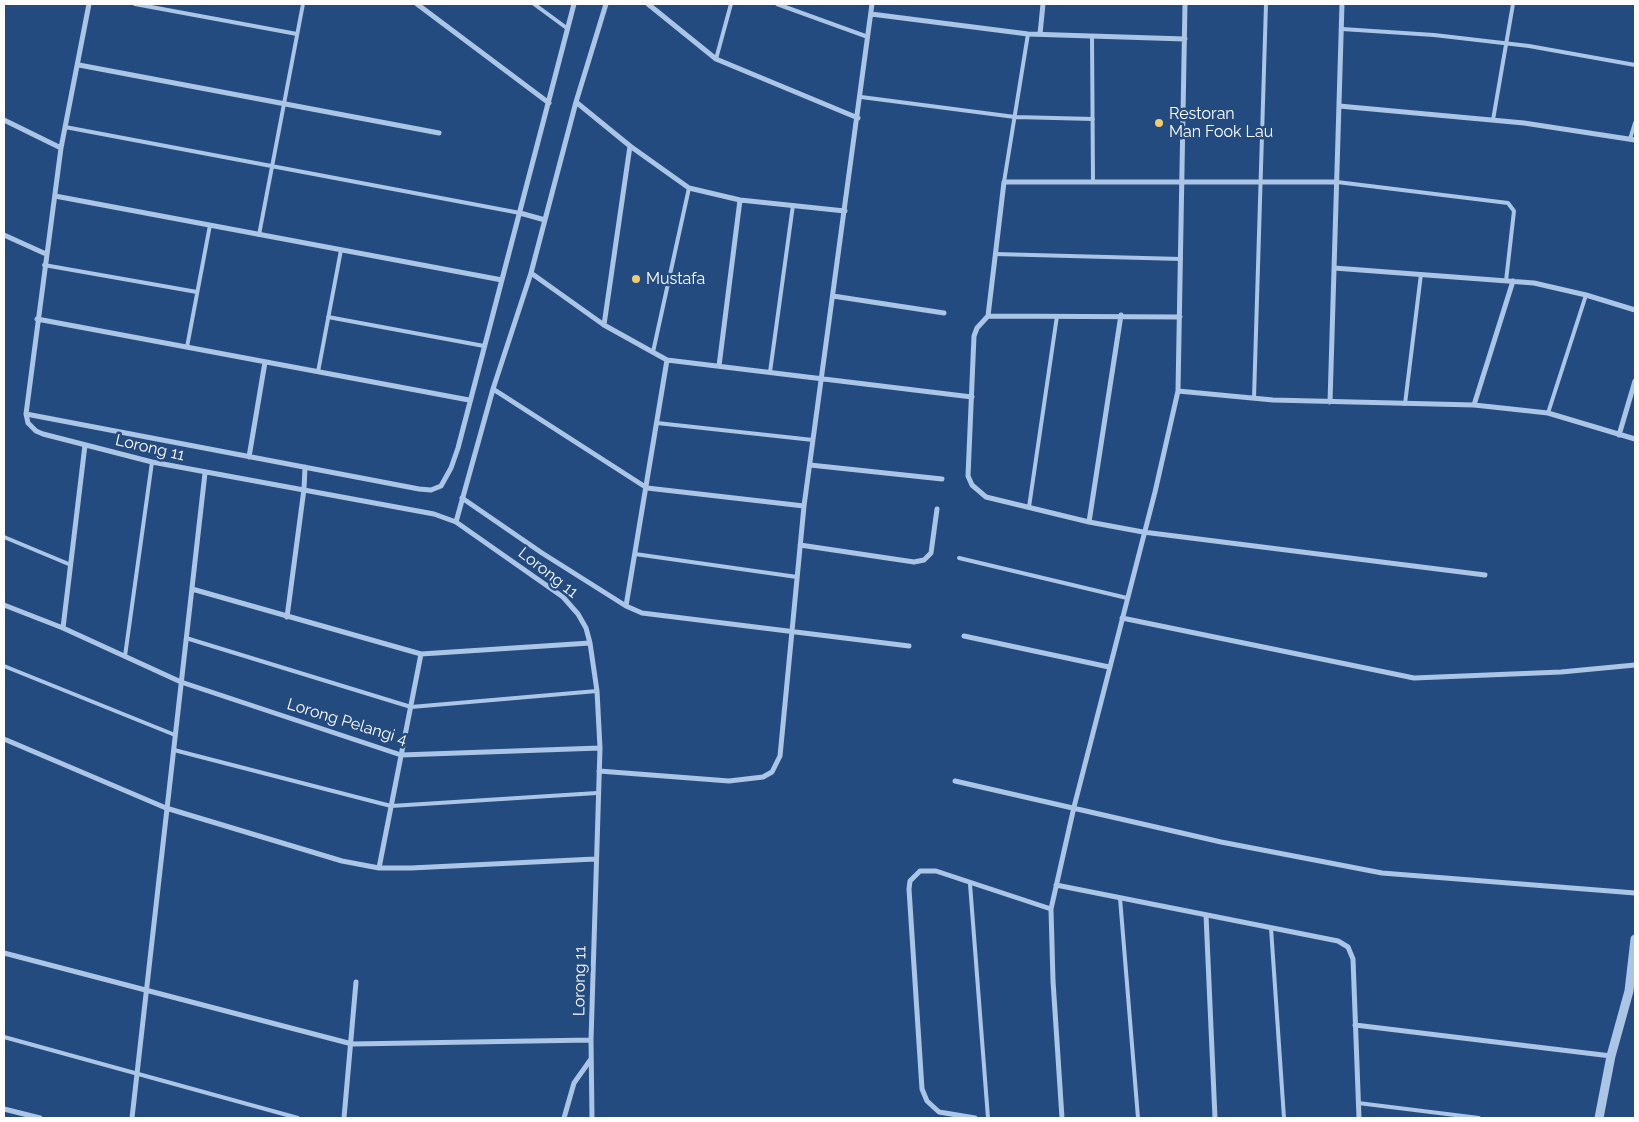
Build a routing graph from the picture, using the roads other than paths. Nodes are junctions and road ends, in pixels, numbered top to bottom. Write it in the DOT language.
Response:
graph roads {
  1 [pos="89,4"];
  2 [pos="135,4"];
  3 [pos="303,4"];
  4 [pos="417,4"];
  5 [pos="534,4"];
  6 [pos="574,4"];
  7 [pos="606,4"];
  8 [pos="648,4"];
  9 [pos="731,4"];
  10 [pos="777,4"];
  11 [pos="872,4"];
  12 [pos="1043,4"];
  13 [pos="1185,4"];
  14 [pos="1266,4"];
  15 [pos="1342,4"];
  16 [pos="1513,4"];
  17 [pos="871,14"];
  18 [pos="1342,28"];
  19 [pos="569,30"];
  20 [pos="297,34"];
  21 [pos="1028,34"];
  22 [pos="1040,34"];
  23 [pos="1092,36"];
  24 [pos="868,37"];
  25 [pos="1185,39"];
  26 [pos="1507,44"];
  27 [pos="716,59"];
  28 [pos="1635,64"];
  29 [pos="78,65"];
  30 [pos="861,97"];
  31 [pos="576,102"];
  32 [pos="549,103"];
  33 [pos="284,104"];
  34 [pos="1339,106"];
  35 [pos="858,118"];
  36 [pos="1015,118"];
  37 [pos="1093,119"];
  38 [pos="4,120"];
  39 [pos="1493,120"];
  40 [pos="1635,124"];
  41 [pos="65,127"];
  42 [pos="440,133"];
  43 [pos="1633,140"];
  44 [pos="630,146"];
  45 [pos="61,148"];
  46 [pos="272,166"];
  47 [pos="1182,180"];
  48 [pos="1093,181"];
  49 [pos="1259,181"];
  50 [pos="1004,182"];
  51 [pos="1337,182"];
  52 [pos="689,188"];
  53 [pos="55,196"];
  54 [pos="740,200"];
  55 [pos="794,205"];
  56 [pos="845,211"];
  57 [pos="520,213"];
  58 [pos="545,220"];
  59 [pos="210,225"];
  60 [pos="259,234"];
  61 [pos="4,235"];
  62 [pos="341,250"];
  63 [pos="46,254"];
  64 [pos="995,254"];
  65 [pos="1181,259"];
  66 [pos="44,265"];
  67 [pos="1334,268"];
  68 [pos="531,273"];
  69 [pos="1421,274"];
  70 [pos="502,280"];
  71 [pos="1506,281"];
  72 [pos="1513,281"];
  73 [pos="197,292"];
  74 [pos="1586,294"];
  75 [pos="832,296"];
  76 [pos="1635,310"];
  77 [pos="944,313"];
  78 [pos="988,316"];
  79 [pos="1057,316"];
  80 [pos="1121,316"];
  81 [pos="328,317"];
  82 [pos="1180,317"];
  83 [pos="37,319"];
  84 [pos="604,325"];
  85 [pos="484,346"];
  86 [pos="187,347"];
  87 [pos="653,352"];
  88 [pos="667,360"];
  89 [pos="265,362"];
  90 [pos="719,366"];
  91 [pos="318,372"];
  92 [pos="770,372"];
  93 [pos="820,377"];
  94 [pos="1635,381"];
  95 [pos="493,390"];
  96 [pos="1178,391"];
  97 [pos="972,397"];
  98 [pos="1254,398"];
  99 [pos="469,400"];
  100 [pos="1330,402"];
  101 [pos="1404,404"];
  102 [pos="1474,405"];
  103 [pos="26,414"];
  104 [pos="1548,414"];
  105 [pos="657,423"];
  106 [pos="1619,434"];
  107 [pos="1635,439"];
  108 [pos="813,440"];
  109 [pos="85,445"];
  110 [pos="249,457"];
  111 [pos="152,462"];
  112 [pos="810,465"];
  113 [pos="305,467"];
  114 [pos="205,473"];
  115 [pos="942,479"];
  116 [pos="647,488"];
  117 [pos="304,489"];
  118 [pos="462,498"];
  119 [pos="804,506"];
  120 [pos="1029,507"];
  121 [pos="937,509"];
  122 [pos="456,522"];
  123 [pos="1088,522"];
  124 [pos="1143,532"];
  125 [pos="4,537"];
  126 [pos="800,545"];
  127 [pos="635,554"];
  128 [pos="959,558"];
  129 [pos="71,565"];
  130 [pos="1485,575"];
  131 [pos="797,577"];
  132 [pos="192,589"];
  133 [pos="1127,598"];
  134 [pos="4,605"];
  135 [pos="626,606"];
  136 [pos="287,617"];
  137 [pos="1122,618"];
  138 [pos="63,628"];
  139 [pos="792,633"];
  140 [pos="964,636"];
  141 [pos="186,638"];
  142 [pos="590,643"];
  143 [pos="909,646"];
  144 [pos="421,654"];
  145 [pos="125,656"];
  146 [pos="1635,665"];
  147 [pos="4,666"];
  148 [pos="1109,667"];
  149 [pos="181,682"];
  150 [pos="597,691"];
  151 [pos="411,707"];
  152 [pos="175,734"];
  153 [pos="4,739"];
  154 [pos="600,748"];
  155 [pos="174,750"];
  156 [pos="401,755"];
  157 [pos="599,771"];
  158 [pos="955,781"];
  159 [pos="597,794"];
  160 [pos="391,806"];
  161 [pos="1074,807"];
  162 [pos="166,808"];
  163 [pos="595,859"];
  164 [pos="379,868"];
  165 [pos="970,884"];
  166 [pos="1056,885"];
  167 [pos="1635,893"];
  168 [pos="1120,898"];
  169 [pos="1051,909"];
  170 [pos="1206,916"];
  171 [pos="1271,928"];
  172 [pos="1635,939"];
  173 [pos="4,953"];
  174 [pos="356,982"];
  175 [pos="146,990"];
  176 [pos="1632,992"];
  177 [pos="1355,1025"];
  178 [pos="4,1037"];
  179 [pos="591,1040"];
  180 [pos="352,1044"];
  181 [pos="1610,1056"];
  182 [pos="591,1059"];
  183 [pos="137,1073"];
  184 [pos="1358,1103"];
  185 [pos="4,1108"];
  186 [pos="40,1118"];
  187 [pos="132,1118"];
  188 [pos="298,1118"];
  189 [pos="344,1118"];
  190 [pos="564,1118"];
  191 [pos="592,1118"];
  192 [pos="975,1118"];
  193 [pos="988,1118"];
  194 [pos="1062,1118"];
  195 [pos="1138,1118"];
  196 [pos="1216,1118"];
  197 [pos="1284,1118"];
  198 [pos="1359,1118"];
  199 [pos="1479,1118"];
  200 [pos="1599,1118"];
  1 -- 29 [label="street"];
  2 -- 20 [label="lane"];
  3 -- 20 [label="lane"];
  4 -- 32 [label="street"];
  5 -- 19 [label="lane"];
  6 -- 19 [label="street"];
  7 -- 31 [label="street"];
  8 -- 27 [label="street"];
  9 -- 27 [label="lane"];
  10 -- 24 [label="lane"];
  11 -- 17 [label="street"];
  12 -- 22 [label="street"];
  13 -- 25 [label="street"];
  14 -- 49 [label="lane"];
  15 -- 18 [label="street"];
  16 -- 26 [label="lane"];
  17 -- 21 [label="street"];
  17 -- 24 [label="street"];
  18 -- 26 [label="lane"];
  18 -- 34 [label="street"];
  19 -- 32 [label="street"];
  20 -- 33 [label="lane"];
  21 -- 22 [label="street"];
  21 -- 36 [label="lane"];
  22 -- 23 [label="street"];
  23 -- 25 [label="street"];
  23 -- 37 [label="lane"];
  24 -- 30 [label="street"];
  25 -- 47 [label="street"];
  26 -- 28 [label="lane"];
  26 -- 39 [label="lane"];
  27 -- 35 [label="street"];
  29 -- 33 [label="street"];
  29 -- 41 [label="street"];
  30 -- 35 [label="street"];
  30 -- 36 [label="lane"];
  31 -- 44 [label="street"];
  31 -- 58 [label="street"];
  32 -- 57 [label="street"];
  33 -- 42 [label="street"];
  33 -- 46 [label="lane"];
  34 -- 39 [label="street"];
  34 -- 51 [label="street"];
  35 -- 56 [label="street"];
  36 -- 37 [label="lane"];
  36 -- 50 [label="lane"];
  37 -- 48 [label="lane"];
  38 -- 45 [label="street"];
  39 -- 43 [label="street"];
  40 -- 43 [label="lane"];
  41 -- 45 [label="street"];
  41 -- 46 [label="lane"];
  44 -- 52 [label="street"];
  44 -- 84 [label="street"];
  45 -- 53 [label="street"];
  46 -- 57 [label="lane"];
  46 -- 60 [label="lane"];
  47 -- 48 [label="street"];
  47 -- 49 [label="street"];
  47 -- 65 [label="street"];
  48 -- 50 [label="street"];
  49 -- 51 [label="street"];
  49 -- 98 [label="lane"];
  50 -- 64 [label="street"];
  51 -- 67 [label="street"];
  51 -- 71 [label="lane"];
  52 -- 54 [label="street"];
  52 -- 87 [label="lane"];
  53 -- 59 [label="street"];
  53 -- 63 [label="street"];
  54 -- 55 [label="street"];
  54 -- 90 [label="street"];
  55 -- 56 [label="street"];
  55 -- 92 [label="lane"];
  56 -- 75 [label="street"];
  57 -- 58 [label="street"];
  57 -- 70 [label="street"];
  58 -- 68 [label="street"];
  59 -- 60 [label="street"];
  59 -- 73 [label="lane"];
  60 -- 62 [label="street"];
  61 -- 63 [label="street"];
  62 -- 70 [label="street"];
  62 -- 81 [label="lane"];
  63 -- 66 [label="street"];
  64 -- 65 [label="lane"];
  64 -- 78 [label="street"];
  65 -- 82 [label="street"];
  66 -- 73 [label="lane"];
  66 -- 83 [label="street"];
  67 -- 69 [label="street"];
  67 -- 100 [label="street"];
  68 -- 84 [label="street"];
  68 -- 95 [label="street"];
  69 -- 71 [label="street"];
  69 -- 101 [label="lane"];
  70 -- 85 [label="street"];
  71 -- 72 [label="street"];
  72 -- 74 [label="street"];
  72 -- 102 [label="street"];
  73 -- 86 [label="lane"];
  74 -- 76 [label="street"];
  74 -- 104 [label="lane"];
  75 -- 77 [label="street"];
  75 -- 93 [label="street"];
  78 -- 79 [label="street"];
  78 -- 97 [label="street"];
  79 -- 80 [label="street"];
  79 -- 120 [label="lane"];
  80 -- 82 [label="street"];
  80 -- 123 [label="street"];
  81 -- 85 [label="lane"];
  81 -- 91 [label="lane"];
  82 -- 96 [label="street"];
  83 -- 86 [label="street"];
  83 -- 103 [label="street"];
  84 -- 87 [label="street"];
  85 -- 99 [label="street"];
  86 -- 89 [label="street"];
  87 -- 88 [label="street"];
  88 -- 90 [label="street"];
  88 -- 105 [label="street"];
  89 -- 91 [label="street"];
  89 -- 110 [label="street"];
  90 -- 92 [label="street"];
  91 -- 99 [label="street"];
  92 -- 93 [label="street"];
  93 -- 97 [label="street"];
  93 -- 108 [label="street"];
  94 -- 106 [label="street"];
  95 -- 116 [label="street"];
  95 -- 118 [label="street"];
  96 -- 98 [label="street"];
  96 -- 124 [label="street"];
  97 -- 120 [label="street"];
  98 -- 100 [label="street"];
  99 -- 113 [label="street"];
  100 -- 101 [label="street"];
  101 -- 102 [label="street"];
  102 -- 104 [label="street"];
  103 -- 109 [label="street, Lorong 11"];
  103 -- 110 [label="street"];
  104 -- 106 [label="street"];
  105 -- 108 [label="lane"];
  105 -- 116 [label="street"];
  106 -- 107 [label="street"];
  108 -- 112 [label="street"];
  109 -- 111 [label="street, Lorong 11"];
  109 -- 129 [label="street"];
  110 -- 113 [label="street"];
  111 -- 114 [label="street, Lorong 11"];
  111 -- 145 [label="lane"];
  112 -- 115 [label="street"];
  112 -- 119 [label="street"];
  113 -- 117 [label="street"];
  114 -- 117 [label="street, Lorong 11"];
  114 -- 132 [label="street"];
  116 -- 119 [label="street"];
  116 -- 127 [label="street"];
  117 -- 122 [label="street, Lorong 11"];
  117 -- 136 [label="street"];
  118 -- 122 [label="street"];
  118 -- 135 [label="street"];
  119 -- 126 [label="street"];
  120 -- 123 [label="street"];
  121 -- 126 [label="street"];
  122 -- 142 [label="street, Lorong 11"];
  123 -- 124 [label="street"];
  124 -- 130 [label="street"];
  124 -- 133 [label="street"];
  125 -- 129 [label="lane"];
  126 -- 131 [label="street"];
  127 -- 131 [label="lane"];
  127 -- 135 [label="street"];
  128 -- 133 [label="lane"];
  129 -- 138 [label="street"];
  131 -- 139 [label="street"];
  132 -- 136 [label="street"];
  132 -- 141 [label="street"];
  133 -- 137 [label="street"];
  134 -- 138 [label="street, Lorong Pelangi 4"];
  135 -- 139 [label="street"];
  136 -- 144 [label="street"];
  137 -- 146 [label="street"];
  137 -- 148 [label="street"];
  138 -- 145 [label="street, Lorong Pelangi 4"];
  139 -- 143 [label="street"];
  139 -- 157 [label="street"];
  140 -- 148 [label="street"];
  141 -- 149 [label="street"];
  141 -- 151 [label="lane"];
  142 -- 144 [label="street"];
  142 -- 150 [label="street, Lorong 11"];
  144 -- 151 [label="street"];
  145 -- 149 [label="street, Lorong Pelangi 4"];
  147 -- 152 [label="lane"];
  148 -- 161 [label="street"];
  149 -- 152 [label="street"];
  149 -- 156 [label="street, Lorong Pelangi 4"];
  150 -- 151 [label="lane"];
  150 -- 154 [label="street, Lorong 11"];
  151 -- 156 [label="street"];
  152 -- 155 [label="street"];
  153 -- 162 [label="street"];
  154 -- 156 [label="street, Lorong Pelangi 4"];
  154 -- 157 [label="street, Lorong 11"];
  155 -- 160 [label="lane"];
  155 -- 162 [label="street"];
  156 -- 160 [label="street"];
  157 -- 159 [label="street, Lorong 11"];
  158 -- 161 [label="street"];
  159 -- 160 [label="lane"];
  159 -- 163 [label="street, Lorong 11"];
  160 -- 164 [label="street"];
  161 -- 166 [label="street"];
  161 -- 167 [label="street"];
  162 -- 164 [label="street"];
  162 -- 175 [label="street"];
  163 -- 164 [label="street"];
  163 -- 179 [label="street, Lorong 11"];
  165 -- 169 [label="street"];
  165 -- 192 [label="street"];
  165 -- 193 [label="lane"];
  166 -- 168 [label="street"];
  166 -- 169 [label="street"];
  168 -- 170 [label="street"];
  168 -- 195 [label="lane"];
  169 -- 194 [label="street"];
  170 -- 171 [label="street"];
  170 -- 196 [label="street"];
  171 -- 177 [label="street"];
  171 -- 197 [label="lane"];
  172 -- 176 [label="street"];
  173 -- 175 [label="street"];
  174 -- 180 [label="street"];
  175 -- 180 [label="street"];
  175 -- 183 [label="street"];
  176 -- 181 [label="street"];
  177 -- 181 [label="street"];
  177 -- 184 [label="street"];
  178 -- 183 [label="lane"];
  179 -- 180 [label="street"];
  179 -- 182 [label="street, Lorong 11"];
  180 -- 189 [label="street"];
  181 -- 200 [label="street"];
  182 -- 190 [label="street"];
  182 -- 191 [label="street, Lorong 11"];
  183 -- 187 [label="street"];
  183 -- 188 [label="lane"];
  184 -- 198 [label="street"];
  184 -- 199 [label="lane"];
  185 -- 186 [label="street"];
}
